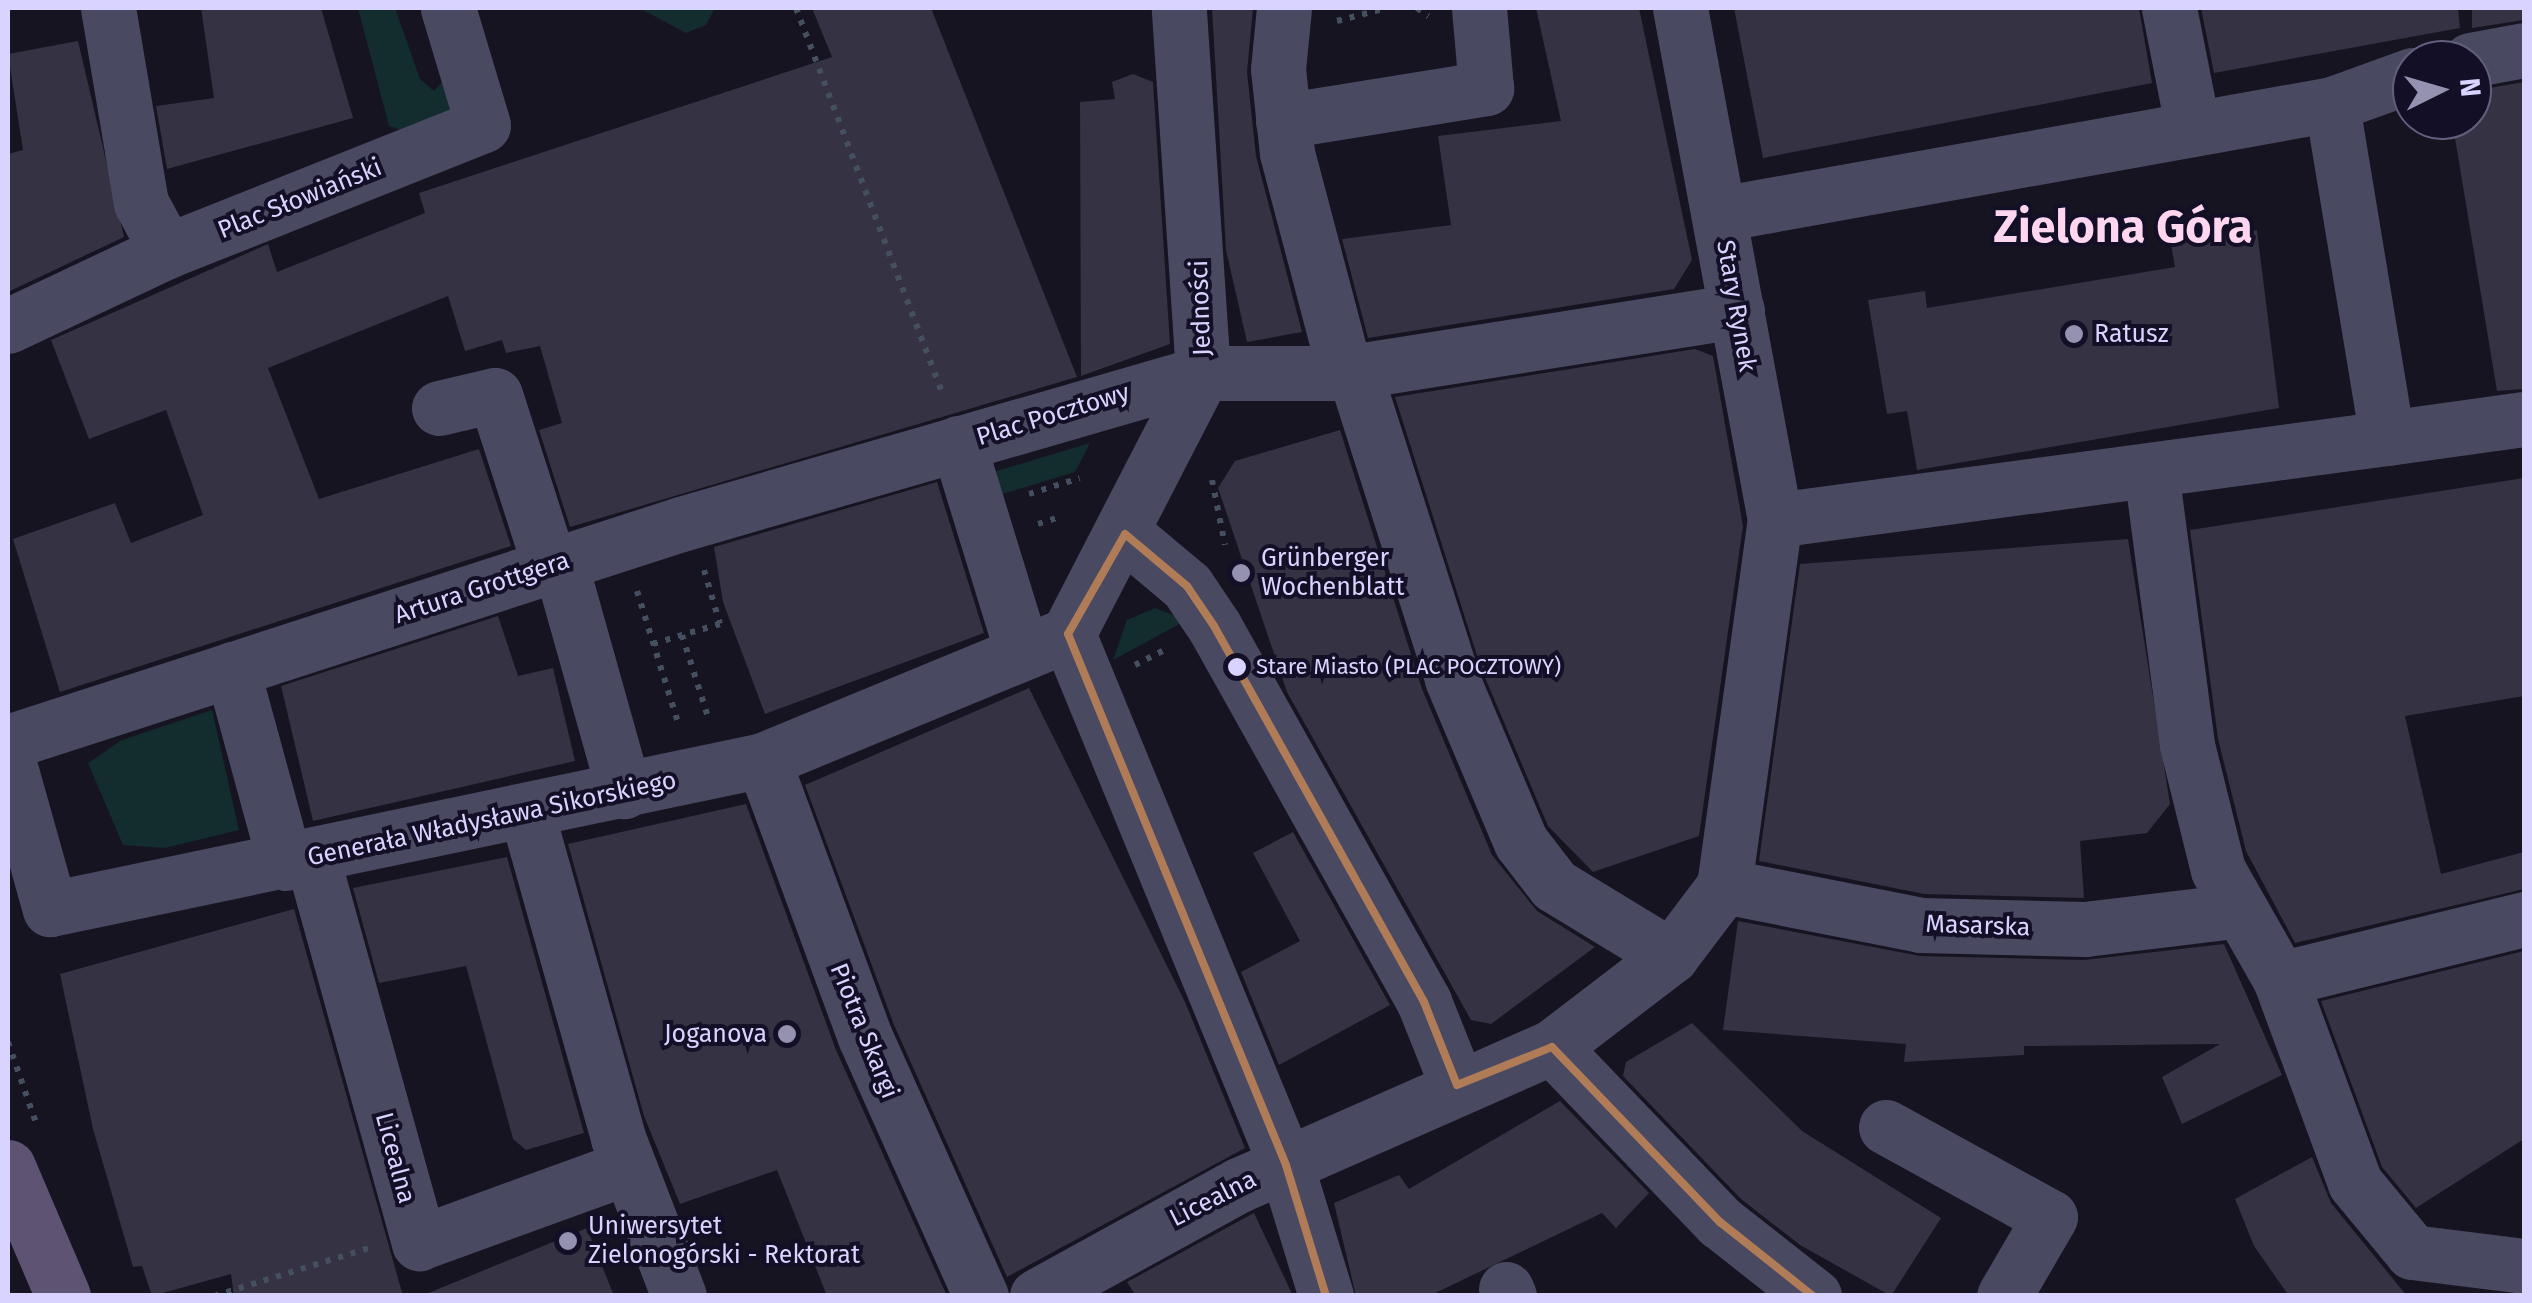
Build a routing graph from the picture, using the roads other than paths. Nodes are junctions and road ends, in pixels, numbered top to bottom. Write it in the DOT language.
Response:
graph roads {
  1 [pos="108,8"];
  2 [pos="448,8"];
  3 [pos="1179,8"];
  4 [pos="1284,8"];
  5 [pos="1479,8"];
  6 [pos="1680,8"];
  7 [pos="2169,8"];
  8 [pos="2524,50"];
  9 [pos="2492,56"];
  10 [pos="2392,83"];
  11 [pos="2332,104"];
  12 [pos="1283,121"];
  13 [pos="2193,129"];
  14 [pos="1720,214"];
  15 [pos="167,250"];
  16 [pos="1737,311"];
  17 [pos="8,326"];
  18 [pos="1202,365"];
  19 [pos="1350,372"];
  20 [pos="439,408"];
  21 [pos="2513,420"];
  22 [pos="2386,438"];
  23 [pos="958,444"];
  24 [pos="2151,471"];
  25 [pos="1776,520"];
  26 [pos="1125,534"];
  27 [pos="555,564"];
  28 [pos="1042,632"];
  29 [pos="232,669"];
  30 [pos="8,742"];
  31 [pos="8,760"];
  32 [pos="763,760"];
  33 [pos="624,790"];
  34 [pos="526,810"];
  35 [pos="298,860"];
  36 [pos="1724,886"];
  37 [pos="2234,910"];
  38 [pos="2524,919"];
  39 [pos="1671,956"];
  40 [pos="2280,979"];
  41 [pos="1552,1047"];
  42 [pos="1457,1084"];
  43 [pos="1886,1127"];
  44 [pos="1286,1165"];
  45 [pos="628,1166"];
  46 [pos="8,1167"];
  47 [pos="2524,1266"];
  48 [pos="63,1296"];
  49 [pos="679,1296"];
  50 [pos="981,1296"];
  51 [pos="1037,1296"];
  52 [pos="1326,1296"];
  53 [pos="1814,1296"];
  54 [pos="2004,1296"];
  1 -- 15 [label="street"];
  2 -- 15 [label="street, Plac Słowiański"];
  3 -- 18 [label="street, Jedności"];
  4 -- 12 [label="street"];
  5 -- 12 [label="street"];
  6 -- 14 [label="street"];
  7 -- 13 [label="street"];
  8 -- 9 [label="street"];
  10 -- 11 [label="street, Stary Rynek"];
  11 -- 13 [label="street, Stary Rynek"];
  11 -- 22 [label="street"];
  12 -- 19 [label="street"];
  13 -- 14 [label="street, Stary Rynek"];
  14 -- 16 [label="street, Stary Rynek"];
  15 -- 17 [label="street, Plac Słowiański"];
  16 -- 19 [label="street, Plac Pocztowy"];
  16 -- 25 [label="street, Stary Rynek"];
  18 -- 19 [label="street, Plac Pocztowy"];
  18 -- 23 [label="street, Plac Pocztowy"];
  18 -- 26 [label="street, Jedności"];
  19 -- 39 [label="street"];
  20 -- 27 [label="street"];
  21 -- 22 [label="street"];
  22 -- 24 [label="street"];
  23 -- 27 [label="street, Artura Grottgera"];
  23 -- 28 [label="street, Plac Pocztowy"];
  24 -- 25 [label="street"];
  24 -- 37 [label="street"];
  25 -- 36 [label="street, Stary Rynek"];
  26 -- 28 [label="street, Jedności"];
  26 -- 42 [label="street"];
  27 -- 29 [label="street, Artura Grottgera"];
  27 -- 33 [label="street"];
  28 -- 32 [label="street, Generała Władysława Sikorskiego"];
  28 -- 44 [label="street, Plac Pocztowy"];
  29 -- 30 [label="street, Artura Grottgera"];
  29 -- 35 [label="street, Licealna"];
  31 -- 35 [label="street, Generała Władysława Sikorskiego"];
  32 -- 33 [label="street, Generała Władysława Sikorskiego"];
  32 -- 50 [label="street, Piotra Skargi"];
  33 -- 34 [label="street, Generała Władysława Sikorskiego"];
  34 -- 35 [label="street, Generała Władysława Sikorskiego"];
  34 -- 45 [label="street"];
  35 -- 45 [label="street, Licealna"];
  36 -- 37 [label="street, Masarska"];
  36 -- 39 [label="street"];
  37 -- 40 [label="street"];
  38 -- 40 [label="street"];
  39 -- 41 [label="street"];
  40 -- 47 [label="street"];
  41 -- 42 [label="street"];
  41 -- 53 [label="street"];
  42 -- 44 [label="street"];
  43 -- 54 [label="street"];
  44 -- 51 [label="street, Licealna"];
  44 -- 52 [label="street, Plac Pocztowy"];
  45 -- 49 [label="street"];
  46 -- 48 [label="main road"];
}
